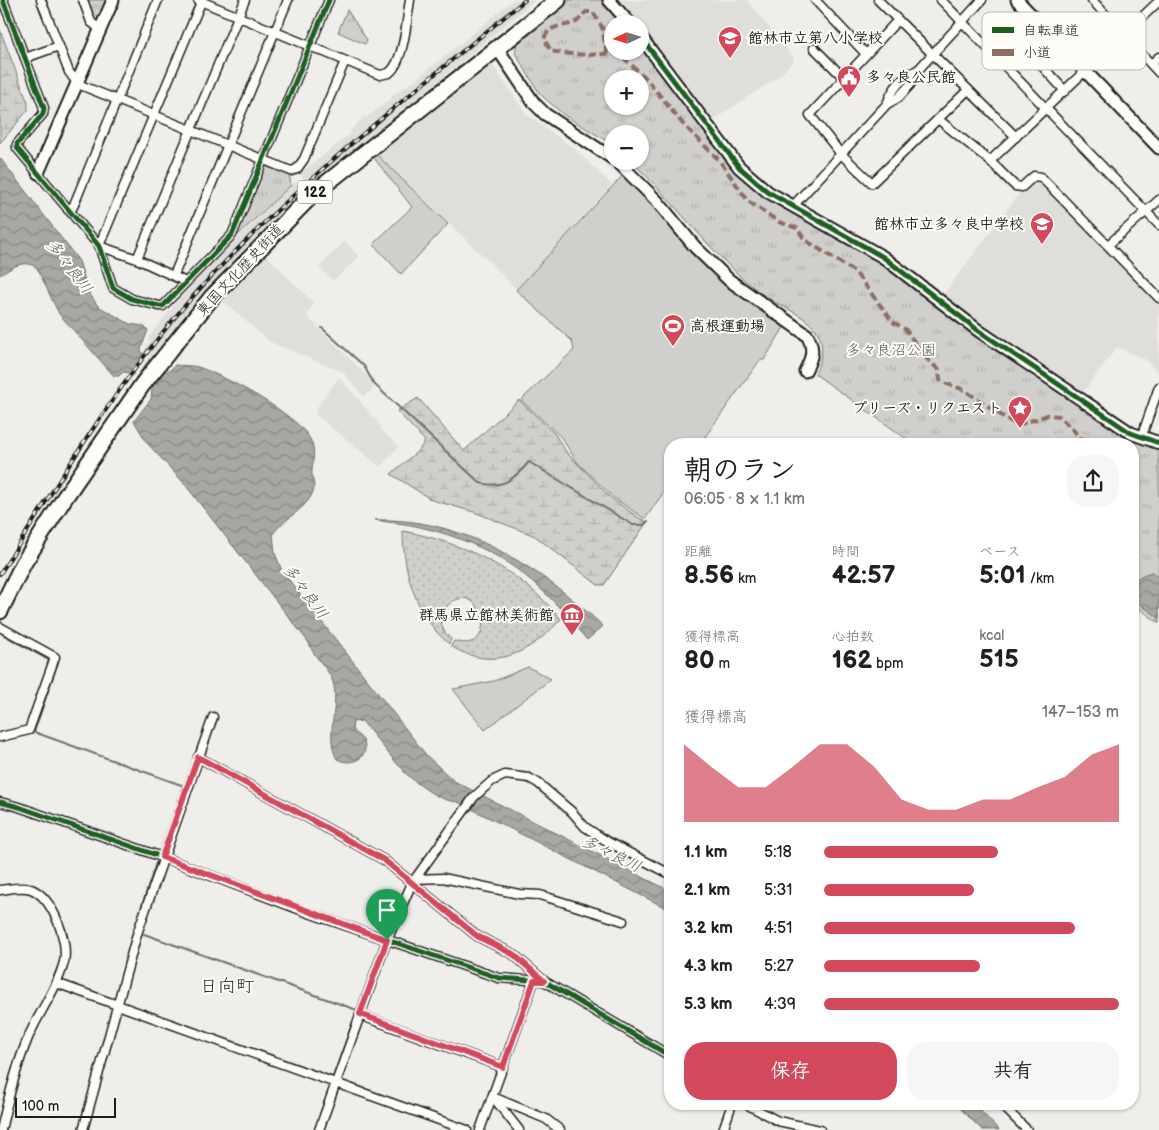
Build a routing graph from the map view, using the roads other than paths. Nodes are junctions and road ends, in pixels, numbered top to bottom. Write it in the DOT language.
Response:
graph roads {
  1 [pos="3,0"];
  2 [pos="42,0"];
  3 [pos="83,0"];
  4 [pos="113,0"];
  5 [pos="158,0"];
  6 [pos="245,0"];
  7 [pos="288,0"];
  8 [pos="328,0"];
  9 [pos="410,0"];
  10 [pos="558,0"];
  11 [pos="608,0"];
  12 [pos="815,0"];
  13 [pos="878,0"];
  14 [pos="941,0"];
  15 [pos="982,0"];
  16 [pos="1017,0"];
  17 [pos="1092,0"];
  18 [pos="201,1"];
  19 [pos="1157,1"];
  20 [pos="1028,12"];
  21 [pos="1103,12"];
  22 [pos="1146,12"];
  23 [pos="238,15"];
  24 [pos="622,15"];
  25 [pos="898,20"];
  26 [pos="962,21"];
  27 [pos="101,30"];
  28 [pos="275,31"];
  29 [pos="982,42"];
  30 [pos="58,46"];
  31 [pos="310,46"];
  32 [pos="496,48"];
  33 [pos="649,48"];
  34 [pos="814,48"];
  35 [pos="866,54"];
  36 [pos="933,54"];
  37 [pos="1159,57"];
  38 [pos="25,58"];
  39 [pos="1146,59"];
  40 [pos="345,61"];
  41 [pos="1151,64"];
  42 [pos="1009,70"];
  43 [pos="1046,70"];
  44 [pos="1086,72"];
  45 [pos="1159,73"];
  46 [pos="844,78"];
  47 [pos="78,84"];
  48 [pos="968,90"];
  49 [pos="1065,91"];
  50 [pos="117,99"];
  51 [pos="1046,109"];
  52 [pos="154,115"];
  53 [pos="938,120"];
  54 [pos="191,131"];
  55 [pos="1016,137"];
  56 [pos="228,146"];
  57 [pos="1159,148"];
  58 [pos="604,153"];
  59 [pos="841,154"];
  60 [pos="263,160"];
  61 [pos="990,161"];
  62 [pos="626,170"];
  63 [pos="38,173"];
  64 [pos="1159,200"];
  65 [pos="792,207"];
  66 [pos="68,210"];
  67 [pos="1146,211"];
  68 [pos="1159,225"];
  69 [pos="99,246"];
  70 [pos="1108,246"];
  71 [pos="137,259"];
  72 [pos="174,275"];
  73 [pos="186,282"];
  74 [pos="1159,298"];
  75 [pos="805,372"];
  76 [pos="1159,388"];
  77 [pos="1141,438"];
  78 [pos="1159,443"];
  79 [pos="0,611"];
  80 [pos="0,627"];
  81 [pos="213,717"];
  82 [pos="0,737"];
  83 [pos="198,757"];
  84 [pos="0,802"];
  85 [pos="162,857"];
  86 [pos="664,871"];
  87 [pos="414,881"];
  88 [pos="0,890"];
  89 [pos="623,920"];
  90 [pos="387,940"];
  91 [pos="534,981"];
  92 [pos="544,981"];
  93 [pos="56,983"];
  94 [pos="117,1005"];
  95 [pos="360,1014"];
  96 [pos="664,1052"];
  97 [pos="503,1067"];
  98 [pos="336,1084"];
  99 [pos="493,1097"];
  100 [pos="730,1110"];
  101 [pos="757,1110"];
  102 [pos="1007,1110"];
  103 [pos="1,1130"];
  104 [pos="84,1130"];
  105 [pos="319,1130"];
  106 [pos="467,1130"];
  107 [pos="480,1130"];
  108 [pos="519,1130"];
  109 [pos="560,1130"];
  110 [pos="722,1130"];
  111 [pos="820,1130"];
  112 [pos="1027,1130"];
  1 -- 38 [label="street"];
  2 -- 30 [label="street"];
  3 -- 27 [label="street"];
  4 -- 27 [label="street"];
  5 -- 50 [label="street"];
  6 -- 23 [label="street"];
  7 -- 28 [label="street"];
  8 -- 31 [label="street"];
  9 -- 40 [label="street"];
  10 -- 32 [label="highway, 東国文化歴史街道 / 122"];
  11 -- 24 [label="street"];
  12 -- 35 [label="street"];
  13 -- 25 [label="street"];
  14 -- 26 [label="street"];
  15 -- 26 [label="street"];
  16 -- 20 [label="street"];
  17 -- 21 [label="street"];
  18 -- 23 [label="street"];
  18 -- 52 [label="street"];
  19 -- 22 [label="street"];
  23 -- 28 [label="street"];
  23 -- 54 [label="street"];
  25 -- 35 [label="street"];
  25 -- 36 [label="street"];
  26 -- 29 [label="street"];
  26 -- 36 [label="street"];
  27 -- 47 [label="street"];
  28 -- 31 [label="street"];
  28 -- 56 [label="street"];
  30 -- 38 [label="street"];
  30 -- 47 [label="street"];
  31 -- 40 [label="street"];
  31 -- 60 [label="street"];
  32 -- 58 [label="street"];
  32 -- 79 [label="highway, 東国文化歴史街道 / 122"];
  33 -- 65 [label="street"];
  34 -- 46 [label="street"];
  35 -- 46 [label="street"];
  36 -- 48 [label="street"];
  36 -- 59 [label="street"];
  37 -- 41 [label="street"];
  38 -- 63 [label="street"];
  39 -- 41 [label="street"];
  40 -- 60 [label="street"];
  41 -- 45 [label="street"];
  42 -- 51 [label="street"];
  43 -- 49 [label="street"];
  44 -- 49 [label="street"];
  44 -- 57 [label="street"];
  46 -- 59 [label="street"];
  47 -- 50 [label="street"];
  47 -- 63 [label="street"];
  48 -- 53 [label="street"];
  48 -- 55 [label="street"];
  49 -- 51 [label="street"];
  50 -- 52 [label="street"];
  50 -- 66 [label="street"];
  51 -- 55 [label="street"];
  51 -- 67 [label="street"];
  52 -- 54 [label="street"];
  52 -- 69 [label="street"];
  53 -- 59 [label="street"];
  53 -- 61 [label="street"];
  54 -- 56 [label="street"];
  54 -- 71 [label="street"];
  55 -- 61 [label="street"];
  56 -- 60 [label="street"];
  56 -- 72 [label="street"];
  59 -- 65 [label="street"];
  60 -- 73 [label="street"];
  61 -- 70 [label="street"];
  62 -- 75 [label="street"];
  63 -- 66 [label="street"];
  64 -- 67 [label="street"];
  65 -- 77 [label="street"];
  66 -- 69 [label="street"];
  67 -- 68 [label="street"];
  67 -- 70 [label="street"];
  69 -- 71 [label="street"];
  69 -- 73 [label="street"];
  70 -- 74 [label="street"];
  71 -- 72 [label="street"];
  72 -- 73 [label="street"];
  76 -- 77 [label="street"];
  77 -- 78 [label="street"];
  80 -- 82 [label="street"];
  81 -- 83 [label="street"];
  83 -- 85 [label="street"];
  83 -- 87 [label="street"];
  84 -- 85 [label="street"];
  85 -- 90 [label="street"];
  85 -- 94 [label="street"];
  86 -- 87 [label="street"];
  87 -- 89 [label="street"];
  87 -- 90 [label="street"];
  87 -- 92 [label="street"];
  88 -- 93 [label="street"];
  90 -- 91 [label="street"];
  90 -- 95 [label="street"];
  91 -- 92 [label="street"];
  91 -- 97 [label="street"];
  92 -- 96 [label="street"];
  93 -- 94 [label="street"];
  93 -- 103 [label="street"];
  94 -- 98 [label="street"];
  94 -- 104 [label="street"];
  95 -- 97 [label="street"];
  95 -- 98 [label="street"];
  97 -- 99 [label="street"];
  98 -- 105 [label="street"];
  98 -- 106 [label="street"];
  99 -- 107 [label="street"];
  99 -- 108 [label="street"];
  99 -- 109 [label="street"];
  100 -- 110 [label="street"];
  101 -- 111 [label="street"];
  102 -- 112 [label="street"];
}
